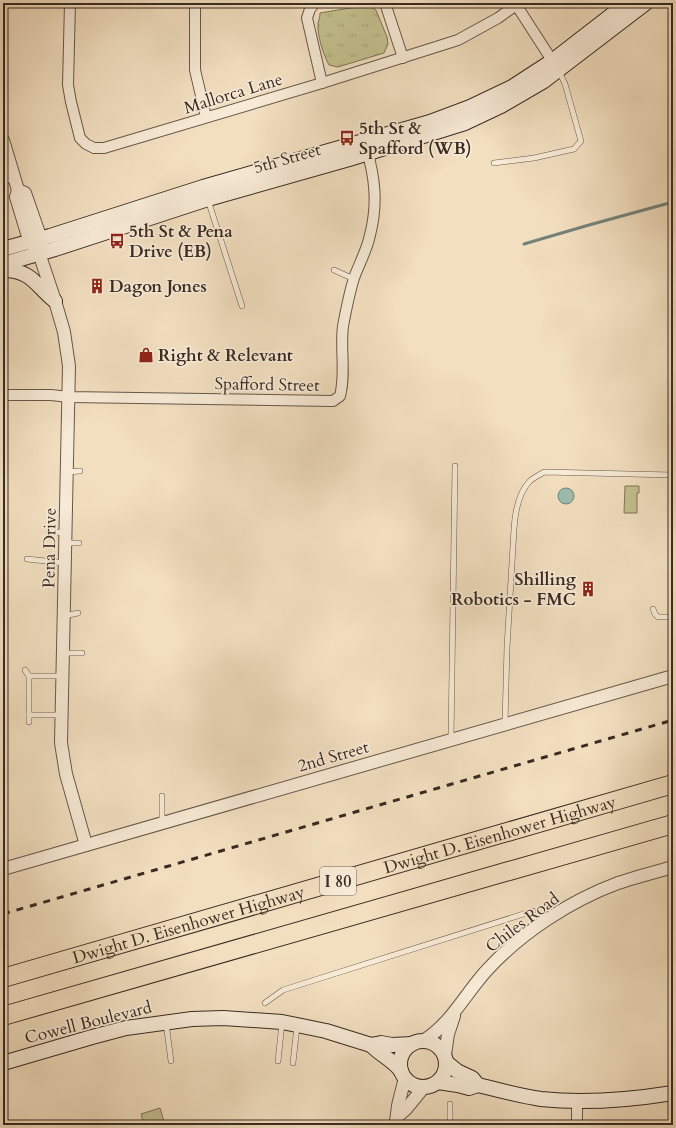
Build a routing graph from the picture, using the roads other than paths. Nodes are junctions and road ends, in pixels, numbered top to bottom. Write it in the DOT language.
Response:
graph roads {
  1 [pos="70,3"];
  2 [pos="195,3"];
  3 [pos="315,3"];
  4 [pos="385,3"];
  5 [pos="627,3"];
  6 [pos="646,3"];
  7 [pos="517,4"];
  8 [pos="403,58"];
  9 [pos="555,66"];
  10 [pos="322,83"];
  11 [pos="206,117"];
  12 [pos="3,140"];
  13 [pos="366,147"];
  14 [pos="494,163"];
  15 [pos="8,178"];
  16 [pos="208,199"];
  17 [pos="36,240"];
  18 [pos="3,250"];
  19 [pos="39,253"];
  20 [pos="3,264"];
  21 [pos="3,270"];
  22 [pos="334,270"];
  23 [pos="354,279"];
  24 [pos="55,301"];
  25 [pos="242,306"];
  26 [pos="3,395"];
  27 [pos="69,398"];
  28 [pos="455,466"];
  29 [pos="80,471"];
  30 [pos="67,472"];
  31 [pos="673,475"];
  32 [pos="53,531"];
  33 [pos="66,539"];
  34 [pos="79,542"];
  35 [pos="27,559"];
  36 [pos="65,563"];
  37 [pos="653,609"];
  38 [pos="78,613"];
  39 [pos="64,616"];
  40 [pos="673,618"];
  41 [pos="63,652"];
  42 [pos="82,653"];
  43 [pos="25,670"];
  44 [pos="29,676"];
  45 [pos="63,676"];
  46 [pos="673,676"];
  47 [pos="29,715"];
  48 [pos="62,715"];
  49 [pos="29,722"];
  50 [pos="505,723"];
  51 [pos="451,740"];
  52 [pos="673,784"];
  53 [pos="162,796"];
  54 [pos="162,823"];
  55 [pos="673,824"];
  56 [pos="86,845"];
  57 [pos="673,867"];
  58 [pos="3,869"];
  59 [pos="533,911"];
  60 [pos="3,978"];
  61 [pos="265,1003"];
  62 [pos="455,1013"];
  63 [pos="3,1016"];
  64 [pos="166,1022"];
  65 [pos="282,1022"];
  66 [pos="298,1024"];
  67 [pos="417,1043"];
  68 [pos="371,1045"];
  69 [pos="446,1059"];
  70 [pos="171,1061"];
  71 [pos="278,1061"];
  72 [pos="3,1063"];
  73 [pos="293,1063"];
  74 [pos="403,1074"];
  75 [pos="438,1082"];
  76 [pos="478,1085"];
  77 [pos="424,1087"];
  78 [pos="673,1093"];
  79 [pos="576,1101"];
  80 [pos="450,1104"];
  81 [pos="396,1120"];
  82 [pos="450,1125"];
  83 [pos="577,1125"];
  1 -- 11 [label="street, Mallorca Lane"];
  2 -- 11 [label="street"];
  3 -- 10 [label="street"];
  4 -- 8 [label="street"];
  5 -- 9 [label="main road, 5th Street"];
  6 -- 9 [label="main road, 5th Street"];
  7 -- 8 [label="street, Mallorca Lane"];
  7 -- 9 [label="street"];
  8 -- 10 [label="street, Mallorca Lane"];
  9 -- 13 [label="main road, 5th Street"];
  9 -- 14 [label="lane"];
  10 -- 11 [label="street, Mallorca Lane"];
  12 -- 15 [label="street"];
  13 -- 16 [label="main road, 5th Street"];
  13 -- 17 [label="main road, 5th Street"];
  13 -- 23 [label="street, Spafford Street"];
  15 -- 17 [label="street"];
  16 -- 19 [label="main road, 5th Street"];
  16 -- 25 [label="lane"];
  17 -- 18 [label="main road, 5th Street"];
  17 -- 19 [label="street"];
  19 -- 20 [label="main road, 5th Street"];
  19 -- 24 [label="street, Pena Drive"];
  21 -- 24 [label="main road"];
  22 -- 23 [label="lane"];
  23 -- 27 [label="street, Spafford Street"];
  24 -- 27 [label="street, Pena Drive"];
  26 -- 27 [label="street, Spafford Street"];
  27 -- 30 [label="street, Pena Drive"];
  28 -- 51 [label="lane"];
  29 -- 30 [label="lane"];
  30 -- 33 [label="street, Pena Drive"];
  31 -- 50 [label="lane"];
  32 -- 33 [label="lane"];
  33 -- 34 [label="lane"];
  33 -- 36 [label="street, Pena Drive"];
  35 -- 36 [label="lane"];
  36 -- 39 [label="street, Pena Drive"];
  37 -- 40 [label="lane"];
  38 -- 39 [label="lane"];
  39 -- 41 [label="street, Pena Drive"];
  41 -- 42 [label="lane"];
  41 -- 45 [label="street, Pena Drive"];
  43 -- 44 [label="lane"];
  44 -- 45 [label="lane"];
  44 -- 47 [label="lane"];
  45 -- 48 [label="street, Pena Drive"];
  46 -- 50 [label="street, 2nd Street"];
  47 -- 48 [label="lane"];
  47 -- 49 [label="lane"];
  48 -- 56 [label="street, Pena Drive"];
  50 -- 51 [label="street, 2nd Street"];
  51 -- 54 [label="street, 2nd Street"];
  52 -- 60 [label="highway, Dwight D. Eisenhower Highway / I 80"];
  53 -- 54 [label="lane"];
  54 -- 56 [label="street, 2nd Street"];
  55 -- 63 [label="highway, I 80"];
  56 -- 58 [label="street, 2nd Street"];
  57 -- 62 [label="street, Chiles Road"];
  59 -- 61 [label="lane"];
  62 -- 67 [label="street"];
  62 -- 69 [label="street"];
  64 -- 65 [label="main road, Cowell Boulevard"];
  64 -- 70 [label="lane"];
  64 -- 72 [label="main road, Cowell Boulevard"];
  65 -- 66 [label="main road, Cowell Boulevard"];
  65 -- 71 [label="lane"];
  66 -- 68 [label="main road, Cowell Boulevard"];
  66 -- 73 [label="lane"];
  67 -- 68 [label="main road, Cowell Boulevard"];
  67 -- 69 [label="main road"];
  67 -- 74 [label="main road"];
  68 -- 74 [label="main road, Cowell Boulevard"];
  69 -- 75 [label="main road"];
  69 -- 76 [label="main road"];
  74 -- 77 [label="main road"];
  74 -- 81 [label="street"];
  75 -- 76 [label="main road"];
  75 -- 77 [label="main road"];
  76 -- 79 [label="main road"];
  77 -- 81 [label="street"];
  78 -- 79 [label="main road"];
  79 -- 83 [label="street"];
  80 -- 82 [label="lane"];
}
